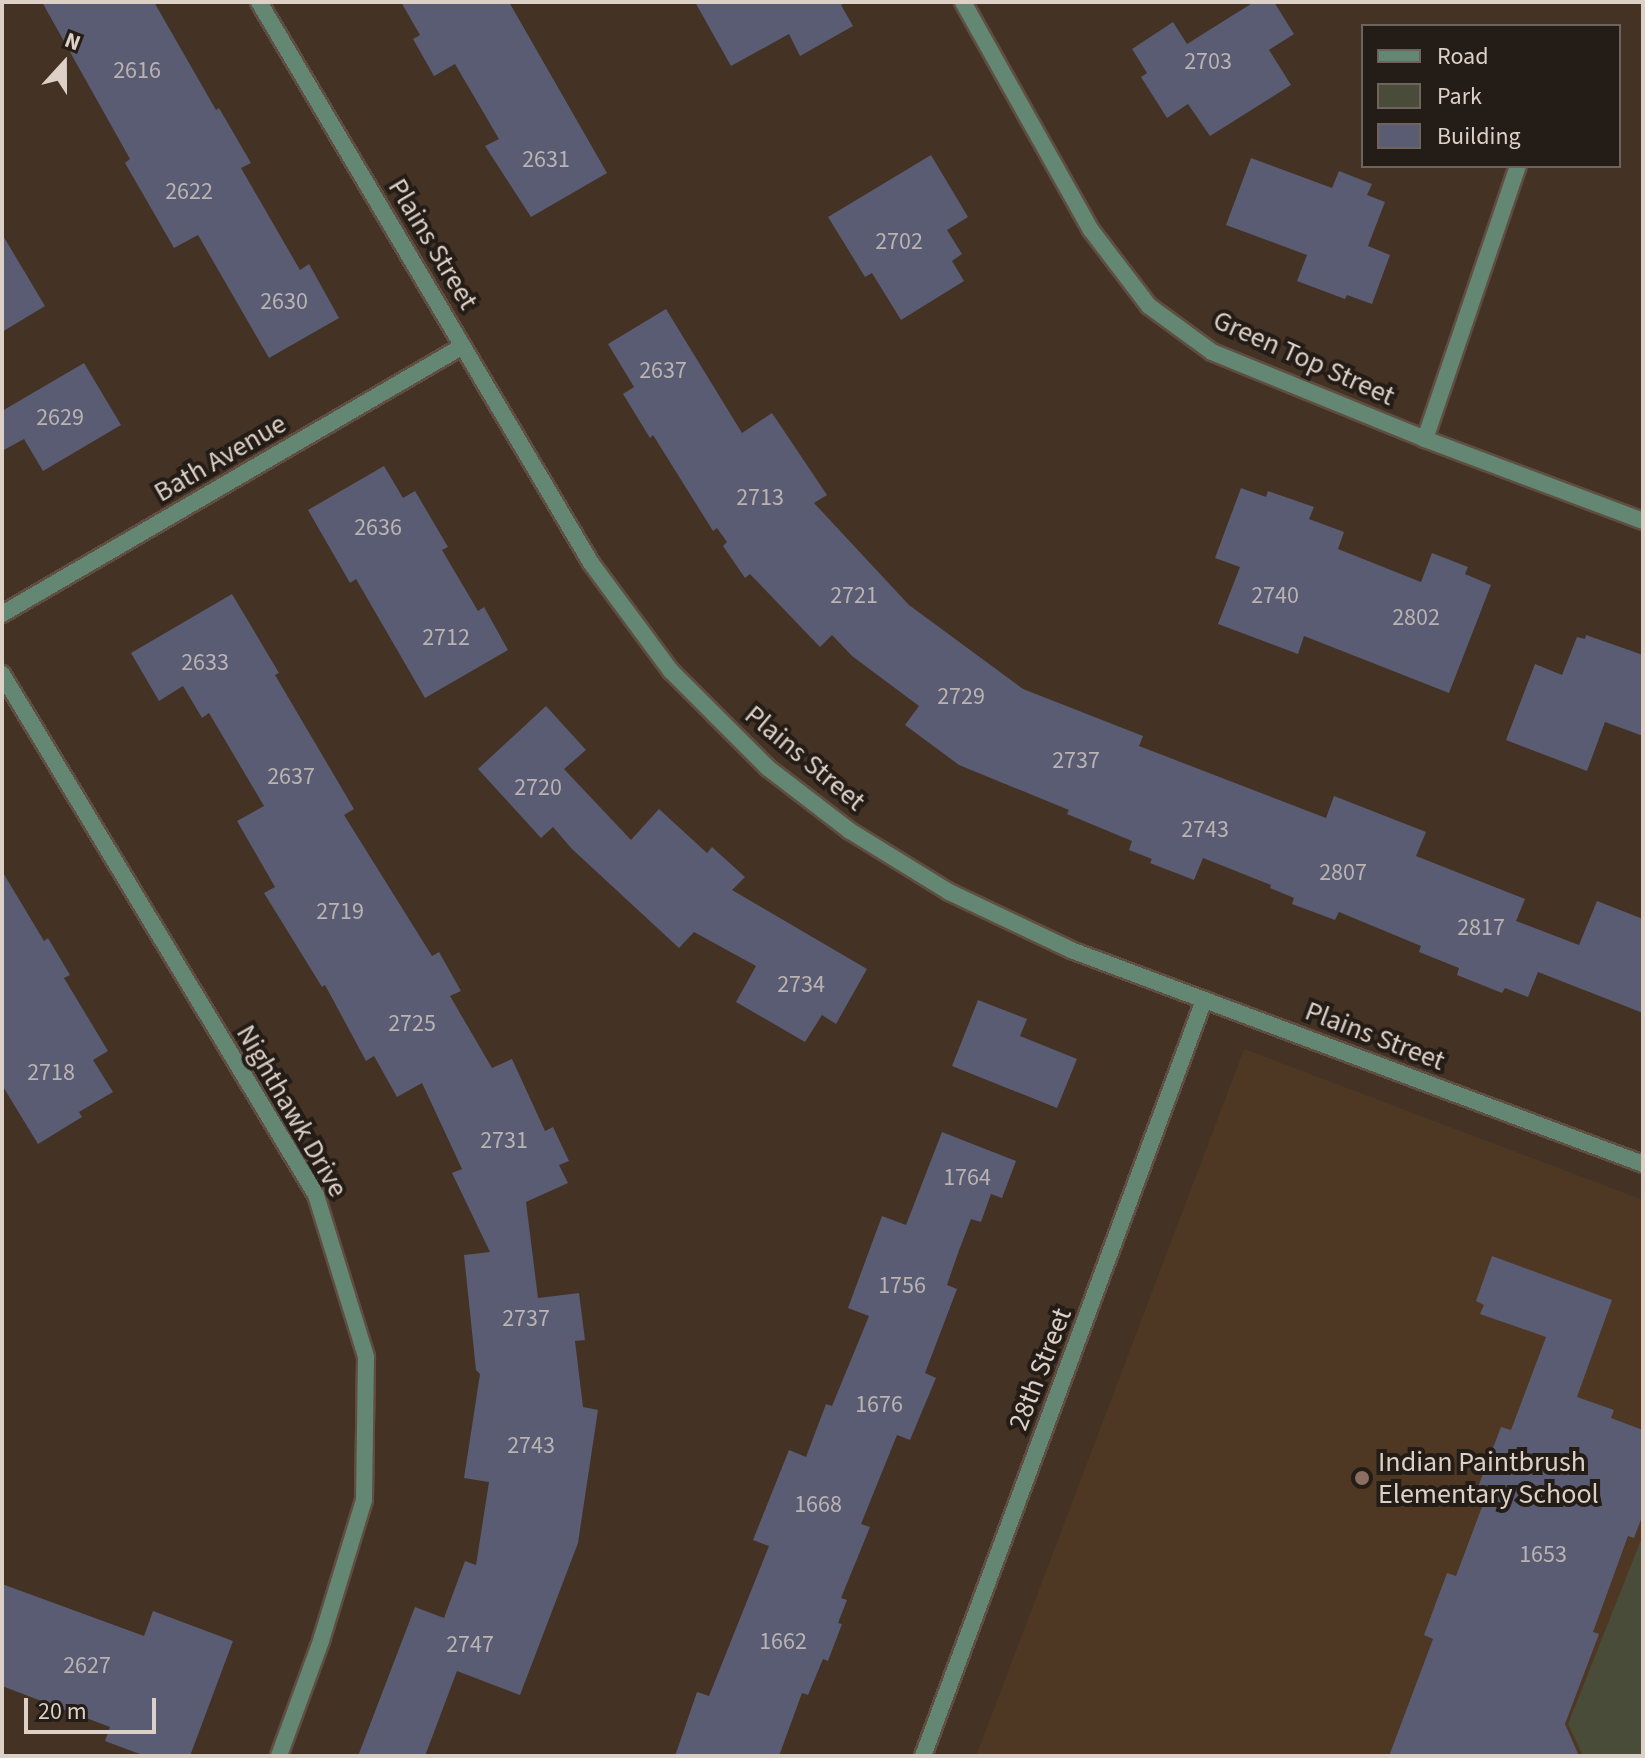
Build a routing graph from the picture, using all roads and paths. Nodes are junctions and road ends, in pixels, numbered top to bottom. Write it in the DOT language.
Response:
graph roads {
  1 [pos="259,2"];
  2 [pos="963,2"];
  3 [pos="1517,168"];
  4 [pos="463,346"];
  5 [pos="1425,439"];
  6 [pos="1643,521"];
  7 [pos="2,614"];
  8 [pos="2,674"];
  9 [pos="1204,1000"];
  10 [pos="1643,1164"];
  11 [pos="279,1756"];
  12 [pos="923,1756"];
  1 -- 4 [label="street, Plains Street"];
  2 -- 5 [label="street, Green Top Street"];
  3 -- 5 [label="street"];
  4 -- 7 [label="street, Bath Avenue"];
  4 -- 9 [label="street, Plains Street"];
  5 -- 6 [label="street, Green Top Street"];
  8 -- 11 [label="street, Nighthawk Drive"];
  9 -- 10 [label="street, Plains Street"];
  9 -- 12 [label="street, 28th Street"];
}
